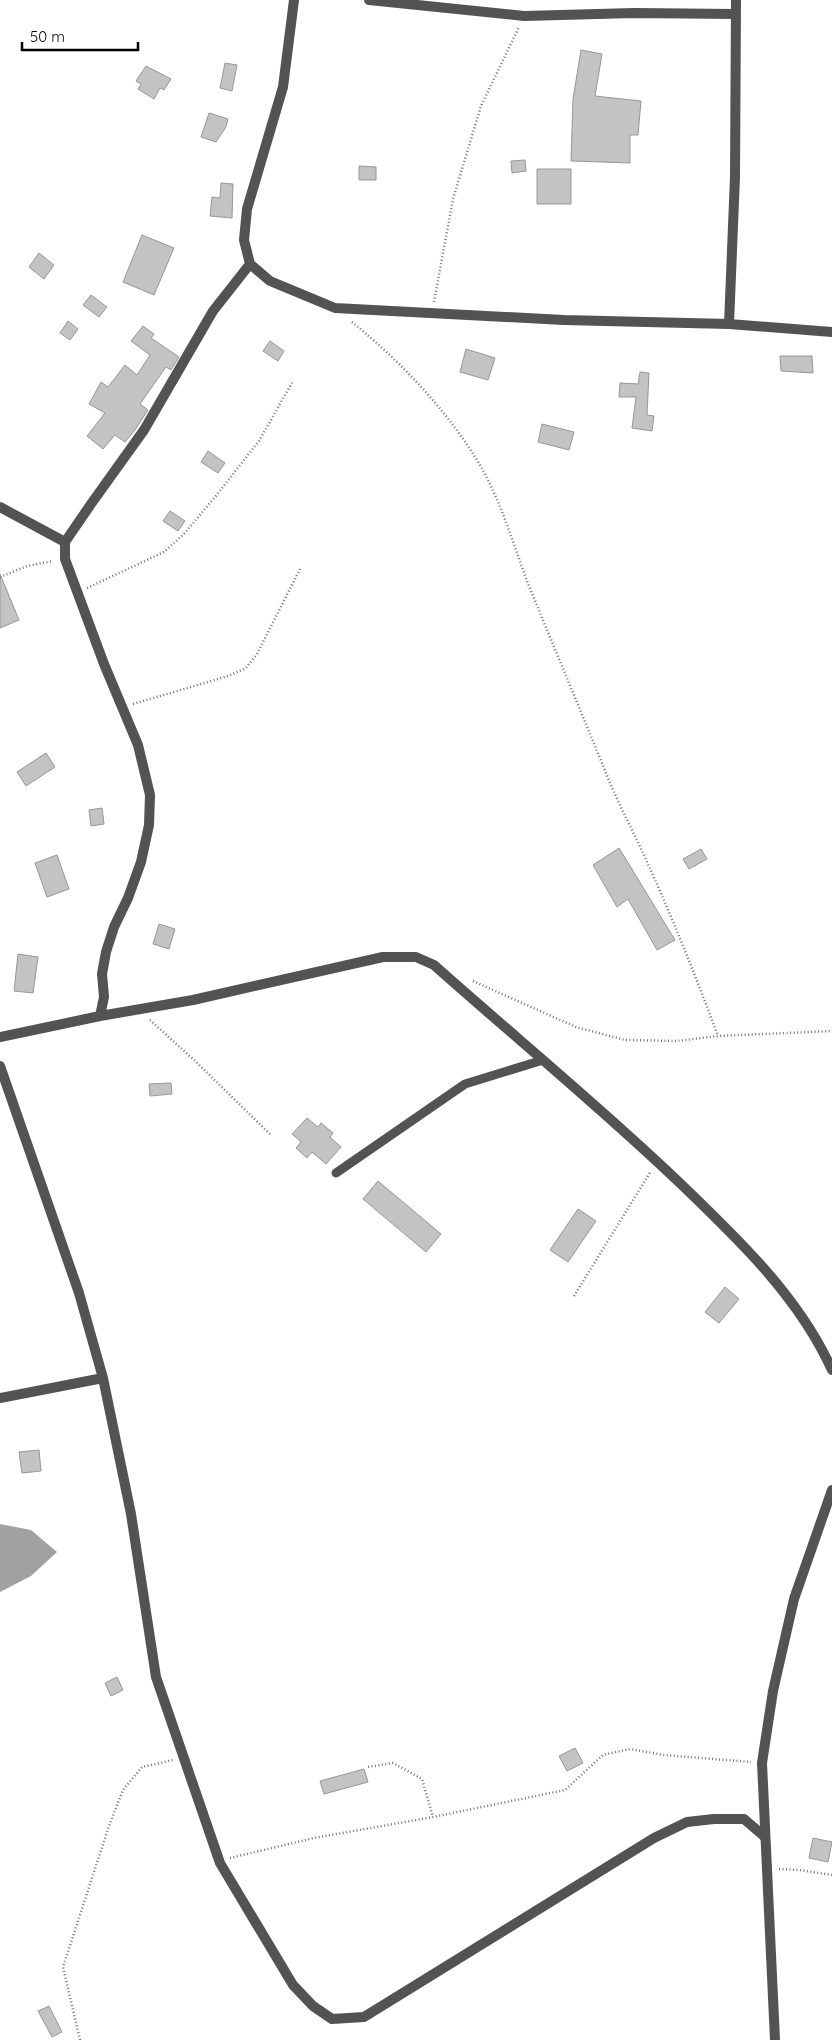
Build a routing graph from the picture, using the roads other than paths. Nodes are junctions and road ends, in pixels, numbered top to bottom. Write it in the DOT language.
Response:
graph roads {
  1 [pos="294,0"];
  2 [pos="369,0"];
  3 [pos="736,0"];
  4 [pos="735,14"];
  5 [pos="250,264"];
  6 [pos="729,324"];
  7 [pos="832,332"];
  8 [pos="0,507"];
  9 [pos="65,542"];
  10 [pos="100,1016"];
  11 [pos="0,1037"];
  12 [pos="543,1060"];
  13 [pos="0,1066"];
  14 [pos="336,1173"];
  15 [pos="832,1370"];
  16 [pos="103,1378"];
  17 [pos="0,1398"];
  18 [pos="832,1490"];
  19 [pos="765,1837"];
  20 [pos="775,2040"];
  1 -- 5 [label="street"];
  2 -- 4 [label="street"];
  3 -- 4 [label="street"];
  4 -- 6 [label="street"];
  5 -- 6 [label="street"];
  5 -- 9 [label="street"];
  6 -- 7 [label="street"];
  8 -- 9 [label="street"];
  9 -- 10 [label="street"];
  10 -- 11 [label="street"];
  10 -- 12 [label="street"];
  12 -- 14 [label="lane"];
  12 -- 15 [label="street"];
  13 -- 16 [label="street"];
  16 -- 17 [label="street"];
  16 -- 19 [label="street"];
  18 -- 19 [label="street"];
  19 -- 20 [label="street"];
}
